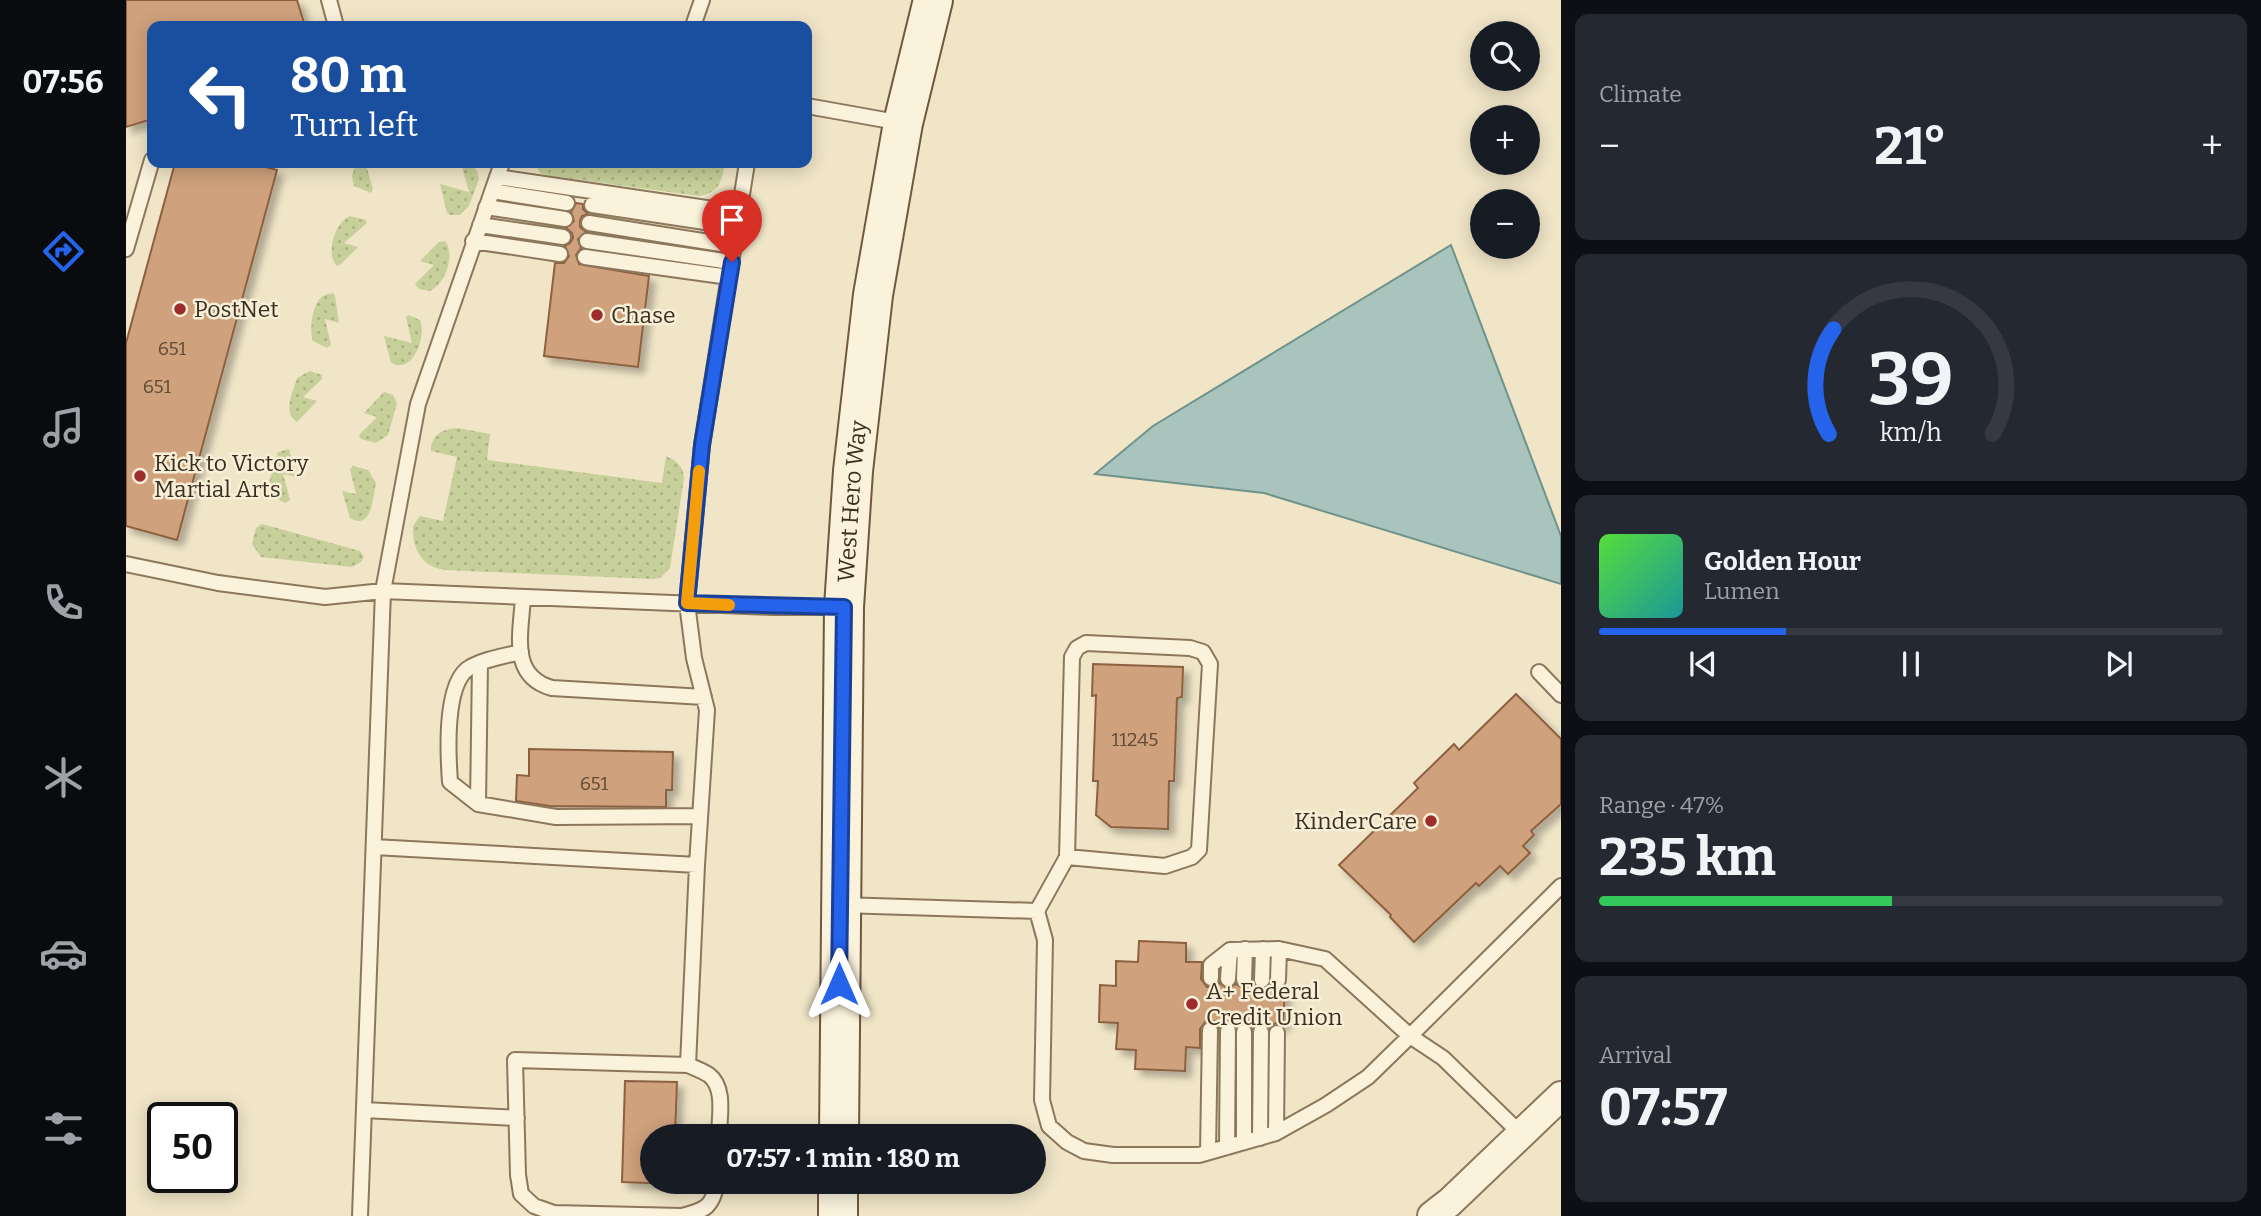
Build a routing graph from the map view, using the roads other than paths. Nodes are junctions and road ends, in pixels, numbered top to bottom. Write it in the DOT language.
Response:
graph roads {
  1 [pos="329,0"];
  2 [pos="702,0"];
  3 [pos="933,0"];
  4 [pos="335,21"];
  5 [pos="695,21"];
  6 [pos="812,107"];
  7 [pos="903,123"];
  8 [pos="150,168"];
  9 [pos="746,168"];
  10 [pos="497,177"];
  11 [pos="567,202"];
  12 [pos="592,205"];
  13 [pos="486,207"];
  14 [pos="565,219"];
  15 [pos="739,220"];
  16 [pos="589,223"];
  17 [pos="480,225"];
  18 [pos="563,237"];
  19 [pos="587,241"];
  20 [pos="473,242"];
  21 [pos="734,246"];
  22 [pos="126,249"];
  23 [pos="561,254"];
  24 [pos="585,257"];
  25 [pos="732,262"];
  26 [pos="729,278"];
  27 [pos="126,564"];
  28 [pos="383,591"];
  29 [pos="523,597"];
  30 [pos="687,603"];
  31 [pos="844,607"];
  32 [pos="521,652"];
  33 [pos="480,664"];
  34 [pos="1539,672"];
  35 [pos="1561,695"];
  36 [pos="704,697"];
  37 [pos="478,804"];
  38 [pos="700,816"];
  39 [pos="374,847"];
  40 [pos="1067,858"];
  41 [pos="697,865"];
  42 [pos="1561,886"];
  43 [pos="840,905"];
  44 [pos="1037,911"];
  45 [pos="1245,949"];
  46 [pos="1263,949"];
  47 [pos="1279,949"];
  48 [pos="1230,950"];
  49 [pos="1211,978"];
  50 [pos="1228,979"];
  51 [pos="1244,979"];
  52 [pos="1262,980"];
  53 [pos="1278,980"];
  54 [pos="1210,1030"];
  55 [pos="1228,1031"];
  56 [pos="1244,1032"];
  57 [pos="1261,1032"];
  58 [pos="1278,1032"];
  59 [pos="1410,1036"];
  60 [pos="688,1065"];
  61 [pos="1561,1096"];
  62 [pos="364,1111"];
  63 [pos="517,1118"];
  64 [pos="719,1124"];
  65 [pos="838,1124"];
  66 [pos="1276,1133"];
  67 [pos="1522,1135"];
  68 [pos="1260,1138"];
  69 [pos="1244,1142"];
  70 [pos="1227,1147"];
  71 [pos="1208,1152"];
  72 [pos="715,1194"];
  73 [pos="838,1194"];
  74 [pos="360,1216"];
  75 [pos="838,1216"];
  76 [pos="1432,1216"];
  1 -- 4 [label="lane"];
  2 -- 5 [label="lane"];
  3 -- 7 [label="main road, West Hero Way"];
  6 -- 7 [label="lane"];
  7 -- 31 [label="main road, West Hero Way"];
  8 -- 22 [label="lane"];
  9 -- 15 [label="lane"];
  10 -- 11 [label="lane"];
  10 -- 13 [label="lane"];
  10 -- 15 [label="lane"];
  12 -- 15 [label="lane"];
  13 -- 14 [label="lane"];
  13 -- 17 [label="lane"];
  15 -- 21 [label="lane"];
  16 -- 21 [label="lane"];
  17 -- 18 [label="lane"];
  17 -- 20 [label="lane"];
  19 -- 25 [label="lane"];
  20 -- 23 [label="lane"];
  20 -- 28 [label="lane"];
  21 -- 25 [label="lane"];
  24 -- 26 [label="lane"];
  25 -- 26 [label="lane"];
  26 -- 30 [label="lane"];
  27 -- 28 [label="lane"];
  28 -- 29 [label="lane"];
  28 -- 39 [label="lane"];
  29 -- 30 [label="lane"];
  29 -- 32 [label="lane"];
  30 -- 31 [label="lane"];
  30 -- 36 [label="lane"];
  31 -- 43 [label="main road, West Hero Way"];
  32 -- 33 [label="lane"];
  32 -- 36 [label="lane"];
  33 -- 37 [label="lane"];
  33 -- 37 [label="lane"];
  34 -- 35 [label="lane"];
  36 -- 38 [label="lane"];
  37 -- 38 [label="lane"];
  38 -- 41 [label="lane"];
  39 -- 41 [label="lane"];
  39 -- 62 [label="lane"];
  40 -- 40 [label="lane"];
  40 -- 44 [label="lane"];
  41 -- 60 [label="lane"];
  42 -- 59 [label="lane"];
  43 -- 44 [label="lane"];
  43 -- 65 [label="main road, West Hero Way"];
  44 -- 71 [label="lane"];
  45 -- 46 [label="lane"];
  45 -- 48 [label="lane"];
  45 -- 51 [label="lane"];
  46 -- 47 [label="lane"];
  46 -- 52 [label="lane"];
  47 -- 53 [label="lane"];
  47 -- 59 [label="lane"];
  48 -- 49 [label="lane"];
  48 -- 50 [label="lane"];
  54 -- 71 [label="lane"];
  55 -- 70 [label="lane"];
  56 -- 69 [label="lane"];
  57 -- 68 [label="lane"];
  58 -- 66 [label="lane"];
  59 -- 66 [label="lane"];
  59 -- 67 [label="lane"];
  60 -- 63 [label="lane"];
  60 -- 64 [label="lane"];
  61 -- 67 [label="street"];
  62 -- 63 [label="lane"];
  62 -- 74 [label="lane"];
  63 -- 72 [label="lane"];
  66 -- 68 [label="lane"];
  67 -- 76 [label="street"];
  68 -- 69 [label="lane"];
  69 -- 70 [label="lane"];
  70 -- 71 [label="lane"];
  73 -- 75 [label="main road"];
}
